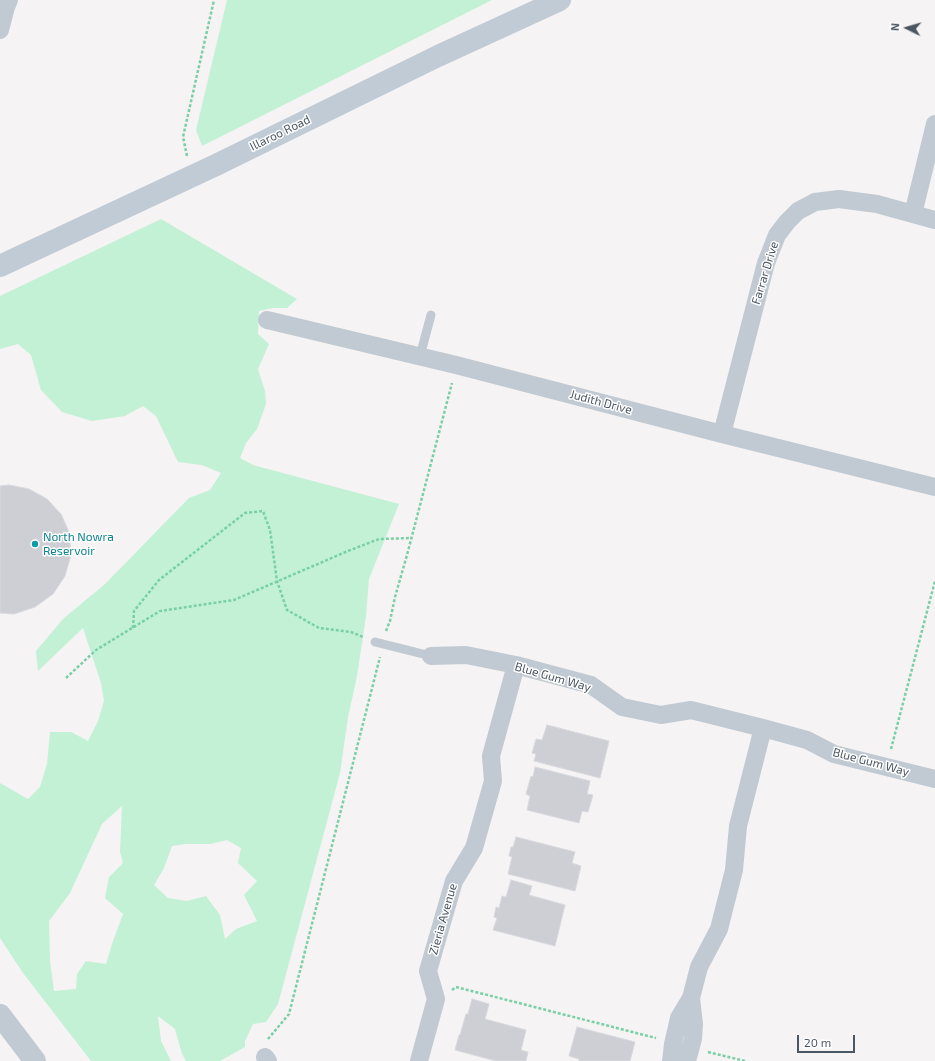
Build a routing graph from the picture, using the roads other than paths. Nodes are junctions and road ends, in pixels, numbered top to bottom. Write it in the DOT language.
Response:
graph roads {
  1 [pos="9,0"];
  2 [pos="560,0"];
  3 [pos="0,30"];
  4 [pos="935,124"];
  5 [pos="913,214"];
  6 [pos="935,220"];
  7 [pos="0,266"];
  8 [pos="431,315"];
  9 [pos="267,320"];
  10 [pos="420,356"];
  11 [pos="722,434"];
  12 [pos="935,487"];
  13 [pos="379,643"];
  14 [pos="431,656"];
  15 [pos="516,665"];
  16 [pos="763,728"];
  17 [pos="935,779"];
  18 [pos="0,1015"];
  19 [pos="680,1056"];
  20 [pos="35,1061"];
  21 [pos="419,1061"];
  1 -- 3 [label="street"];
  2 -- 7 [label="main road, Illaroo Road"];
  4 -- 5 [label="street"];
  5 -- 6 [label="street, Farrar Drive"];
  5 -- 11 [label="street, Farrar Drive"];
  8 -- 10 [label="lane"];
  9 -- 10 [label="street, Judith Drive"];
  10 -- 11 [label="street, Judith Drive"];
  11 -- 12 [label="street, Judith Drive"];
  13 -- 14 [label="lane"];
  14 -- 15 [label="street, Blue Gum Way"];
  15 -- 16 [label="street, Blue Gum Way"];
  15 -- 21 [label="street, Zieria Avenue"];
  16 -- 17 [label="street, Blue Gum Way"];
  16 -- 19 [label="street"];
  18 -- 20 [label="street"];
}
